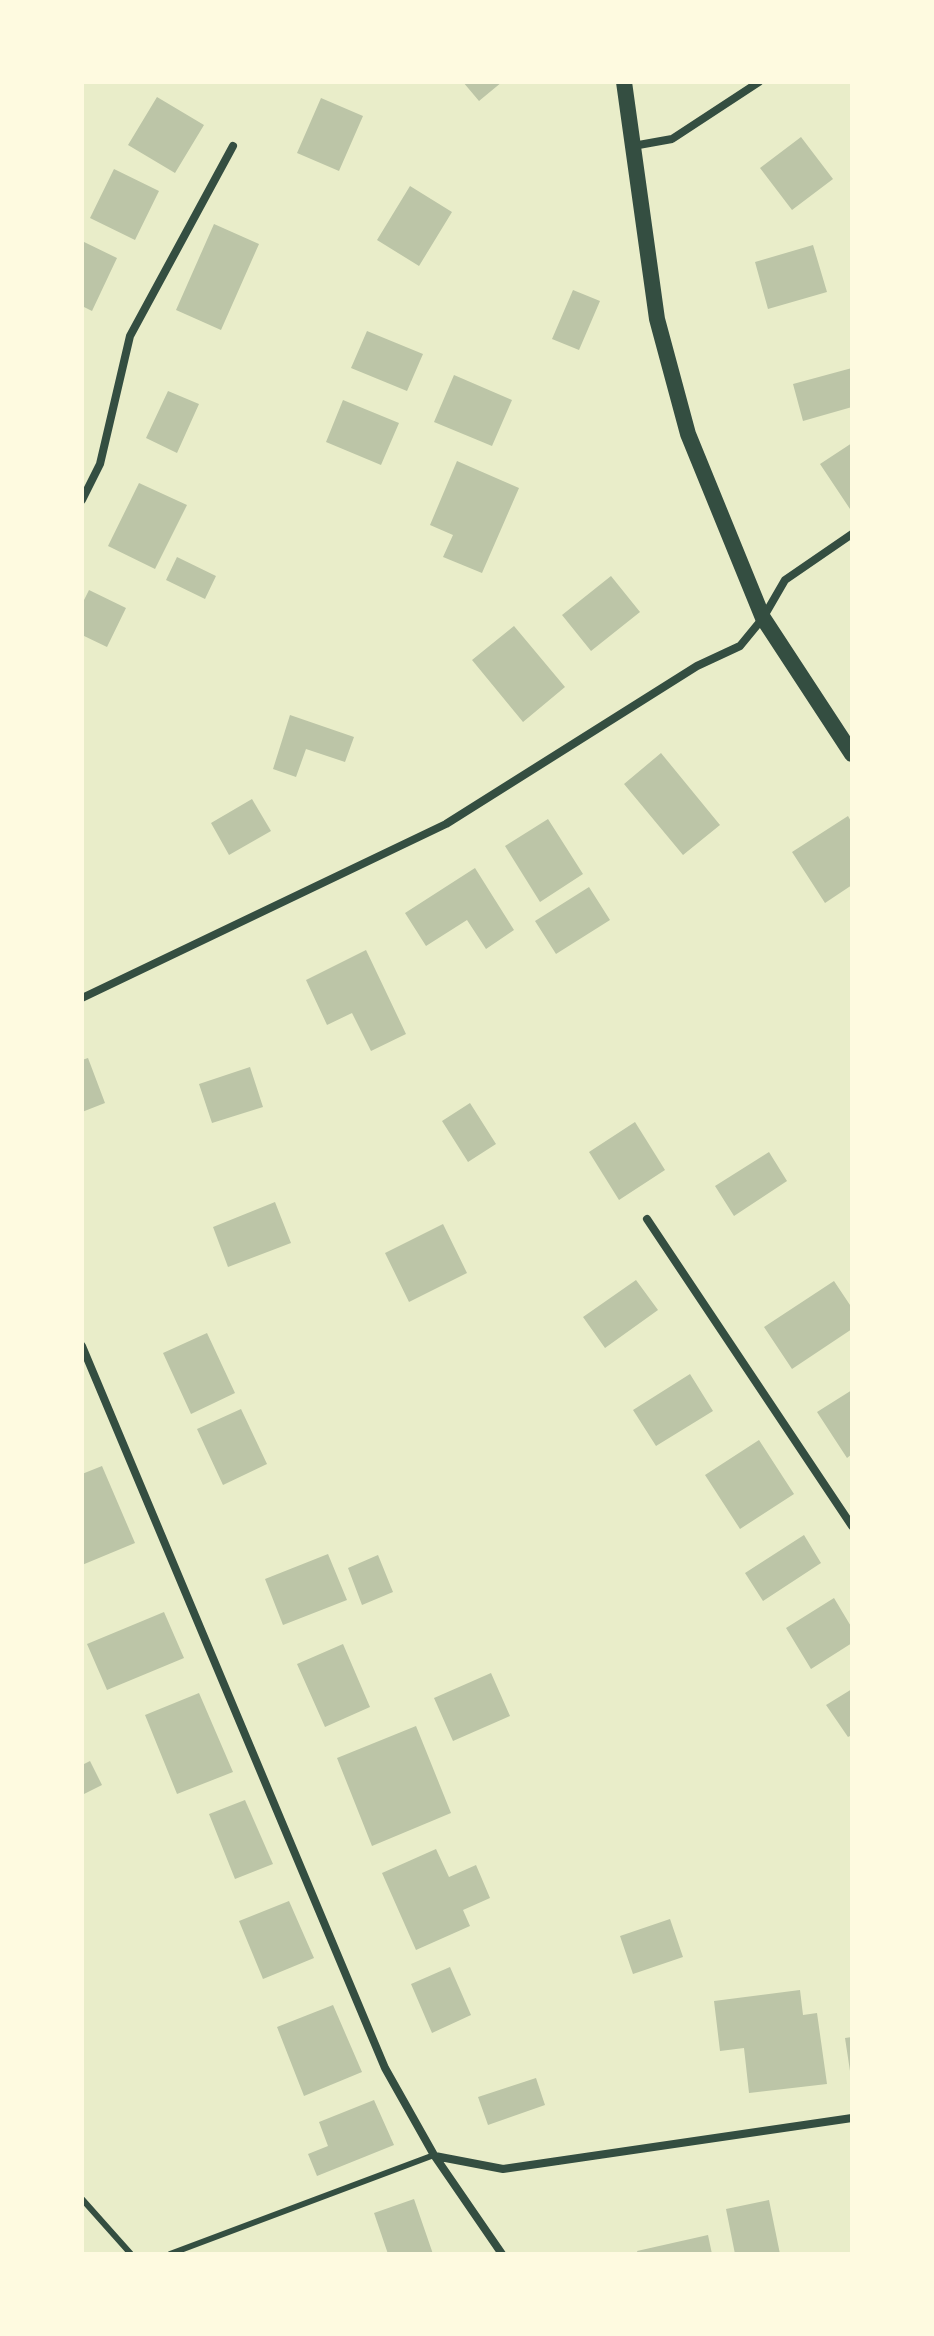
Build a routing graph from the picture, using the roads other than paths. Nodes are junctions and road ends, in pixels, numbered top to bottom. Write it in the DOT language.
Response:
graph roads {
  1 [pos="613,82"];
  2 [pos="759,82"];
  3 [pos="625,89"];
  4 [pos="233,146"];
  5 [pos="632,146"];
  6 [pos="82,500"];
  7 [pos="852,534"];
  8 [pos="763,618"];
  9 [pos="852,754"];
  10 [pos="82,998"];
  11 [pos="647,1219"];
  12 [pos="82,1346"];
  13 [pos="852,1526"];
  14 [pos="852,2118"];
  15 [pos="434,2155"];
  16 [pos="82,2199"];
  17 [pos="131,2254"];
  18 [pos="170,2254"];
  19 [pos="502,2254"];
  1 -- 3 [label="street"];
  2 -- 5 [label="street"];
  3 -- 5 [label="main road"];
  4 -- 6 [label="street"];
  5 -- 8 [label="main road"];
  7 -- 8 [label="street"];
  8 -- 9 [label="main road"];
  8 -- 10 [label="street"];
  11 -- 13 [label="street"];
  12 -- 15 [label="street"];
  14 -- 15 [label="street"];
  15 -- 18 [label="lane"];
  15 -- 19 [label="street"];
  16 -- 17 [label="lane"];
}
